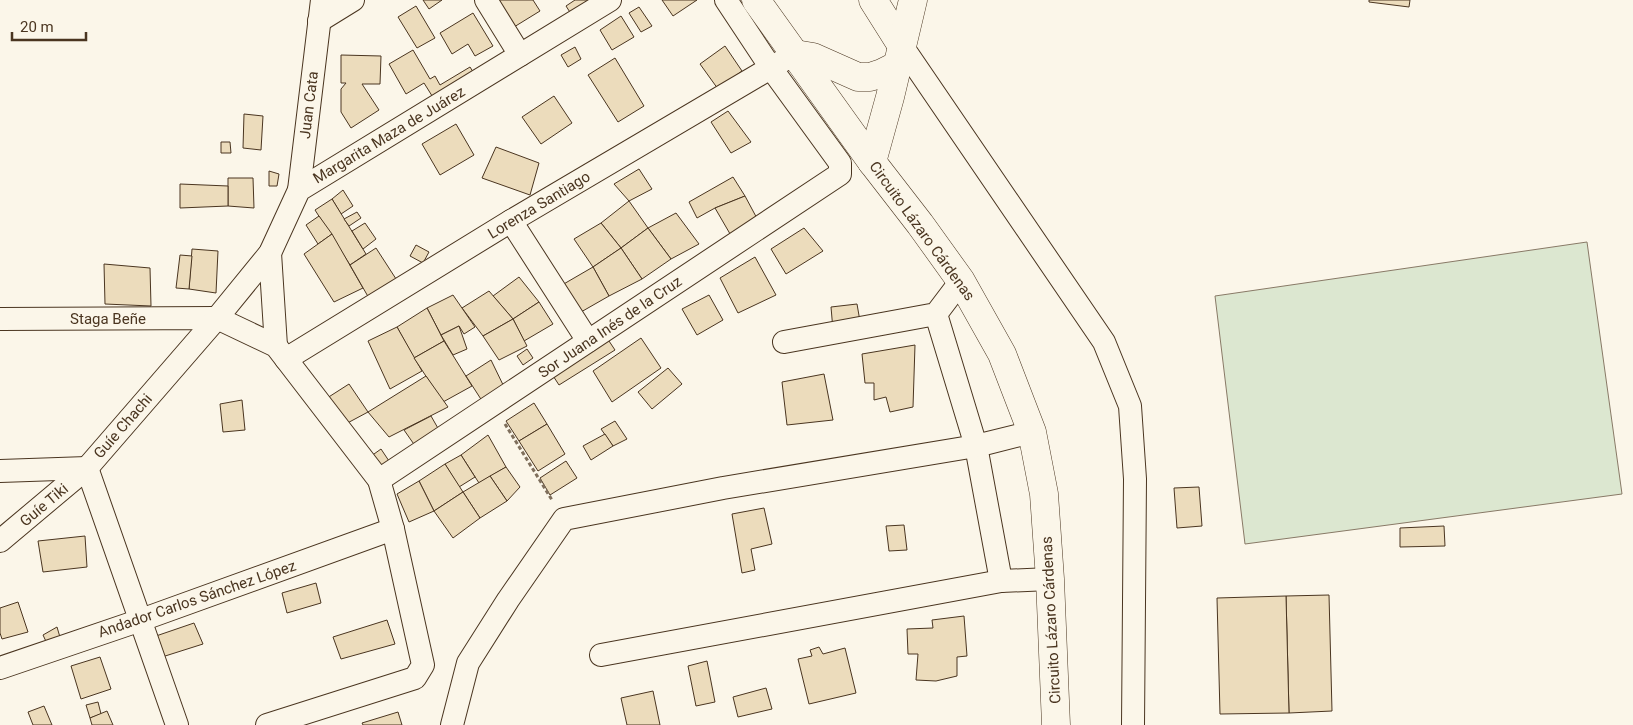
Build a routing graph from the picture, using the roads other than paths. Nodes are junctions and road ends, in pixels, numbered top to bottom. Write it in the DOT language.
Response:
graph roads {
  1 [pos="353,0"];
  2 [pos="486,0"];
  3 [pos="610,0"];
  4 [pos="726,0"];
  5 [pos="756,0"];
  6 [pos="873,0"];
  7 [pos="913,0"];
  8 [pos="320,11"];
  9 [pos="520,54"];
  10 [pos="794,54"];
  11 [pos="900,55"];
  12 [pos="771,68"];
  13 [pos="872,162"];
  14 [pos="299,190"];
  15 [pos="511,221"];
  16 [pos="270,253"];
  17 [pos="961,281"];
  18 [pos="936,314"];
  19 [pos="217,318"];
  20 [pos="0,319"];
  21 [pos="588,341"];
  22 [pos="784,342"];
  23 [pos="281,353"];
  24 [pos="1032,432"];
  25 [pos="976,446"];
  26 [pos="87,468"];
  27 [pos="0,471"];
  28 [pos="379,480"];
  29 [pos="393,529"];
  30 [pos="0,542"];
  31 [pos="1050,579"];
  32 [pos="1001,581"];
  33 [pos="141,620"];
  34 [pos="601,655"];
  35 [pos="0,668"];
  36 [pos="177,725"];
  37 [pos="267,725"];
  38 [pos="452,725"];
  39 [pos="1055,725"];
  40 [pos="1133,725"];
  1 -- 8 [label="street"];
  2 -- 9 [label="street"];
  3 -- 9 [label="street, Margarita Maza de Juárez"];
  4 -- 12 [label="street"];
  5 -- 10 [label="street, Circuito Lázaro Cárdenas"];
  6 -- 11 [label="street"];
  7 -- 11 [label="street"];
  8 -- 14 [label="street, Juan Cata"];
  9 -- 14 [label="street, Margarita Maza de Juárez"];
  10 -- 11 [label="street"];
  10 -- 12 [label="street, Lorenza Santiago"];
  10 -- 13 [label="street, Circuito Lázaro Cárdenas"];
  11 -- 13 [label="street"];
  11 -- 40 [label="street"];
  12 -- 15 [label="street, Lorenza Santiago"];
  12 -- 21 [label="street, Sor Juana Inés de la Cruz"];
  13 -- 17 [label="street, Circuito Lázaro Cárdenas"];
  14 -- 16 [label="street, Margarita Maza de Juárez"];
  15 -- 21 [label="street"];
  15 -- 23 [label="street, Lorenza Santiago"];
  16 -- 19 [label="street, Margarita Maza de Juárez"];
  16 -- 23 [label="street"];
  17 -- 18 [label="street"];
  17 -- 24 [label="street, Circuito Lázaro Cárdenas"];
  18 -- 22 [label="street"];
  18 -- 25 [label="street"];
  19 -- 20 [label="street, Staga Beñe"];
  19 -- 23 [label="street"];
  19 -- 26 [label="street, Guíe Chachi"];
  21 -- 28 [label="street, Sor Juana Inés de la Cruz"];
  23 -- 28 [label="street"];
  24 -- 25 [label="street"];
  24 -- 31 [label="street, Circuito Lázaro Cárdenas"];
  25 -- 32 [label="street"];
  25 -- 38 [label="street"];
  26 -- 27 [label="street, Guíe Chachi"];
  26 -- 30 [label="street, Guíe Tiki"];
  26 -- 33 [label="street"];
  28 -- 29 [label="street"];
  29 -- 33 [label="street, Andador Carlos Sánchez López"];
  29 -- 37 [label="street"];
  31 -- 32 [label="street"];
  31 -- 39 [label="street, Circuito Lázaro Cárdenas"];
  32 -- 34 [label="street"];
  33 -- 35 [label="street, Andador Carlos Sánchez López"];
  33 -- 36 [label="street"];
}
